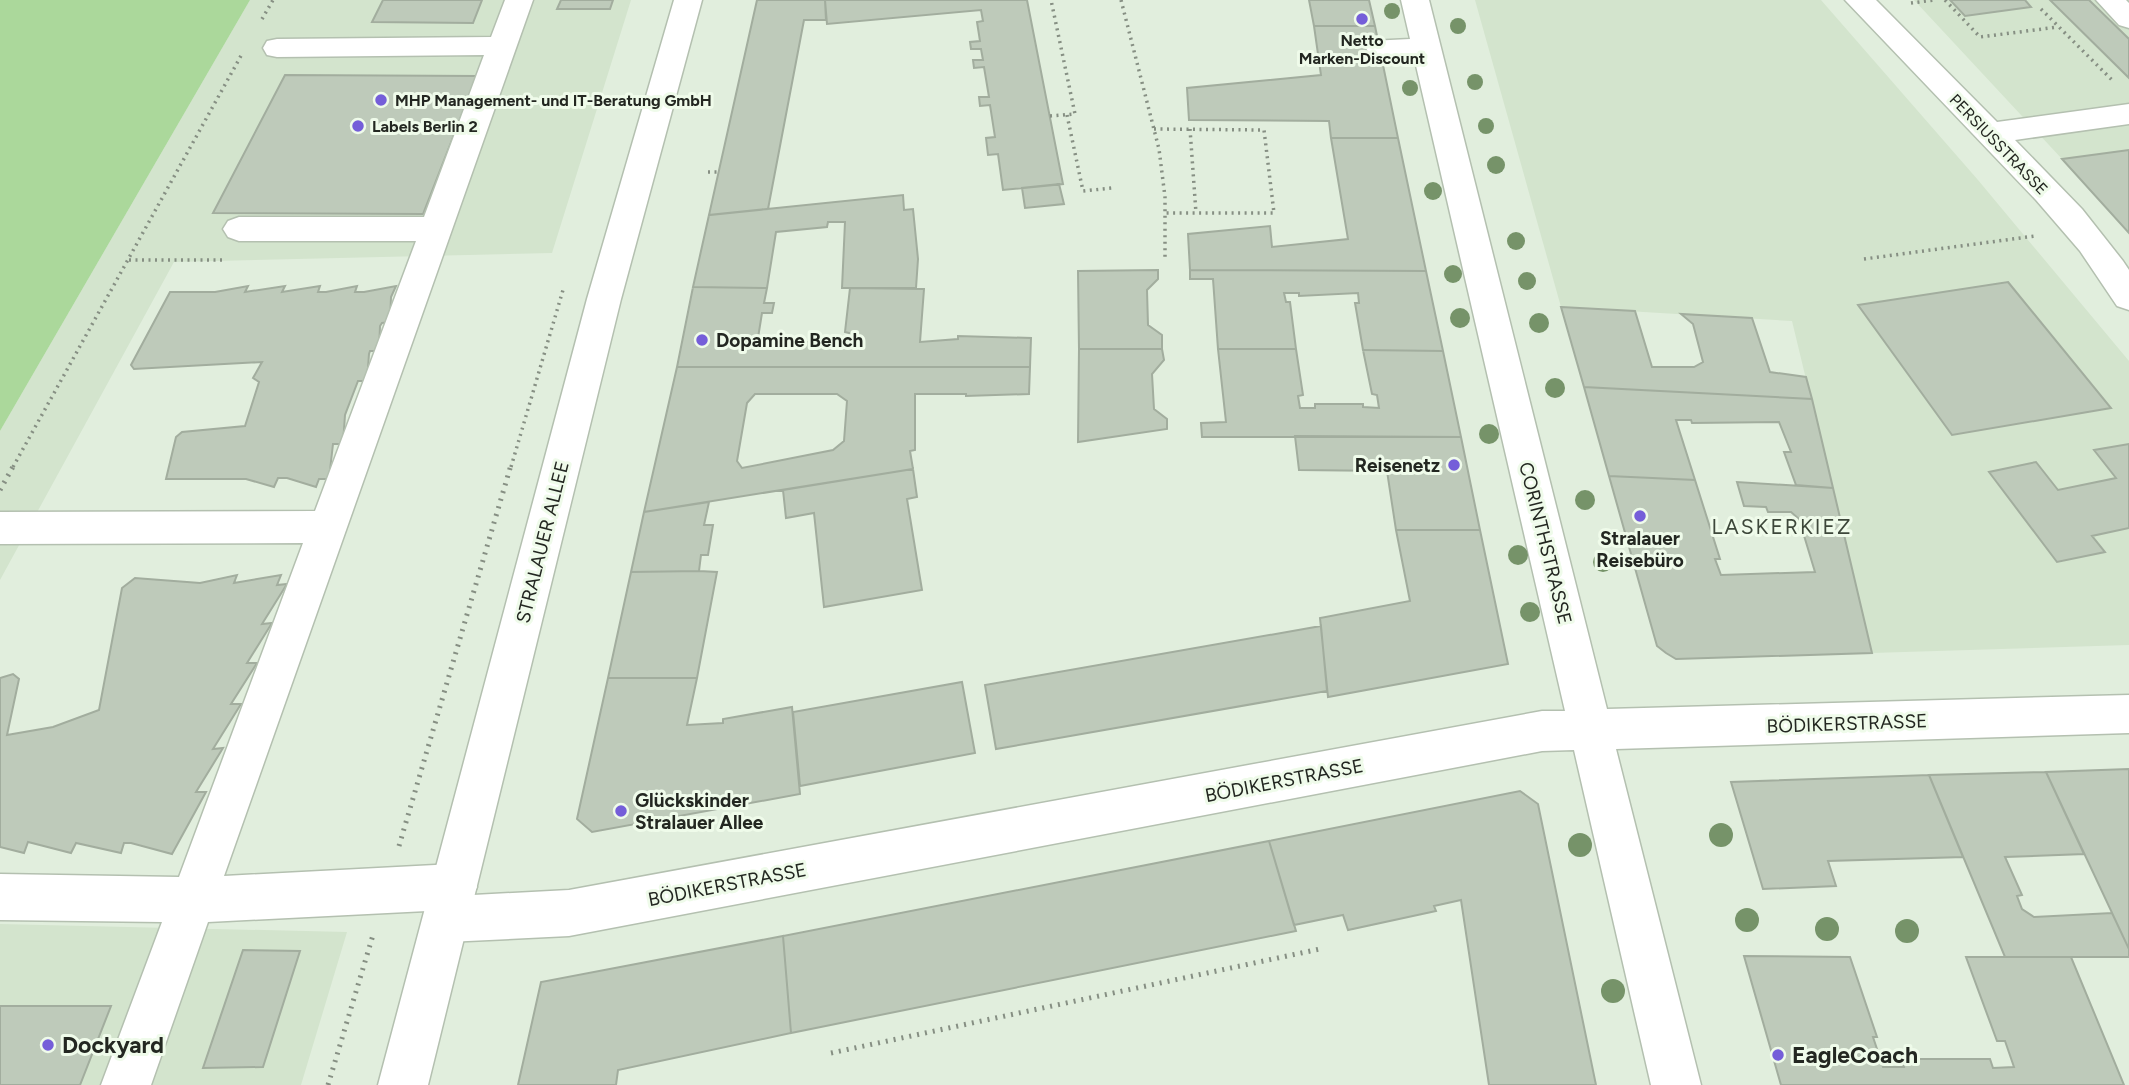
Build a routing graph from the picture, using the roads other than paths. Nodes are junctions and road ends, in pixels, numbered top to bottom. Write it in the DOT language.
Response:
graph roads {
  1 [pos="519,0"];
  2 [pos="688,0"];
  3 [pos="1415,0"];
  4 [pos="1859,0"];
  5 [pos="2110,0"];
  6 [pos="2129,19"];
  7 [pos="501,47"];
  8 [pos="278,48"];
  9 [pos="1380,48"];
  10 [pos="1426,48"];
  11 [pos="2125,101"];
  12 [pos="1990,133"];
  13 [pos="239,229"];
  14 [pos="435,229"];
  15 [pos="2129,297"];
  16 [pos="327,527"];
  17 [pos="0,528"];
  18 [pos="2129,714"];
  19 [pos="1591,731"];
  20 [pos="0,897"];
  21 [pos="193,900"];
  22 [pos="451,903"];
  23 [pos="126,1085"];
  24 [pos="403,1085"];
  25 [pos="1676,1085"];
  1 -- 7 [label="street"];
  2 -- 22 [label="street, STRALAUER ALLEE"];
  3 -- 10 [label="street, CORINTHSTRASSE"];
  4 -- 12 [label="street, PERSIUSSTRASSE"];
  5 -- 6 [label="street"];
  7 -- 8 [label="street"];
  7 -- 14 [label="street"];
  9 -- 10 [label="street"];
  10 -- 19 [label="street, CORINTHSTRASSE"];
  11 -- 12 [label="street"];
  12 -- 15 [label="street, PERSIUSSTRASSE"];
  13 -- 14 [label="street"];
  14 -- 16 [label="street"];
  16 -- 17 [label="street"];
  16 -- 21 [label="street"];
  18 -- 19 [label="street, BÖDIKERSTRASSE"];
  19 -- 22 [label="street, BÖDIKERSTRASSE"];
  19 -- 25 [label="street, CORINTHSTRASSE"];
  20 -- 21 [label="street, BÖDIKERSTRASSE"];
  21 -- 22 [label="street, BÖDIKERSTRASSE"];
  21 -- 23 [label="street"];
  22 -- 24 [label="street, STRALAUER ALLEE"];
}
